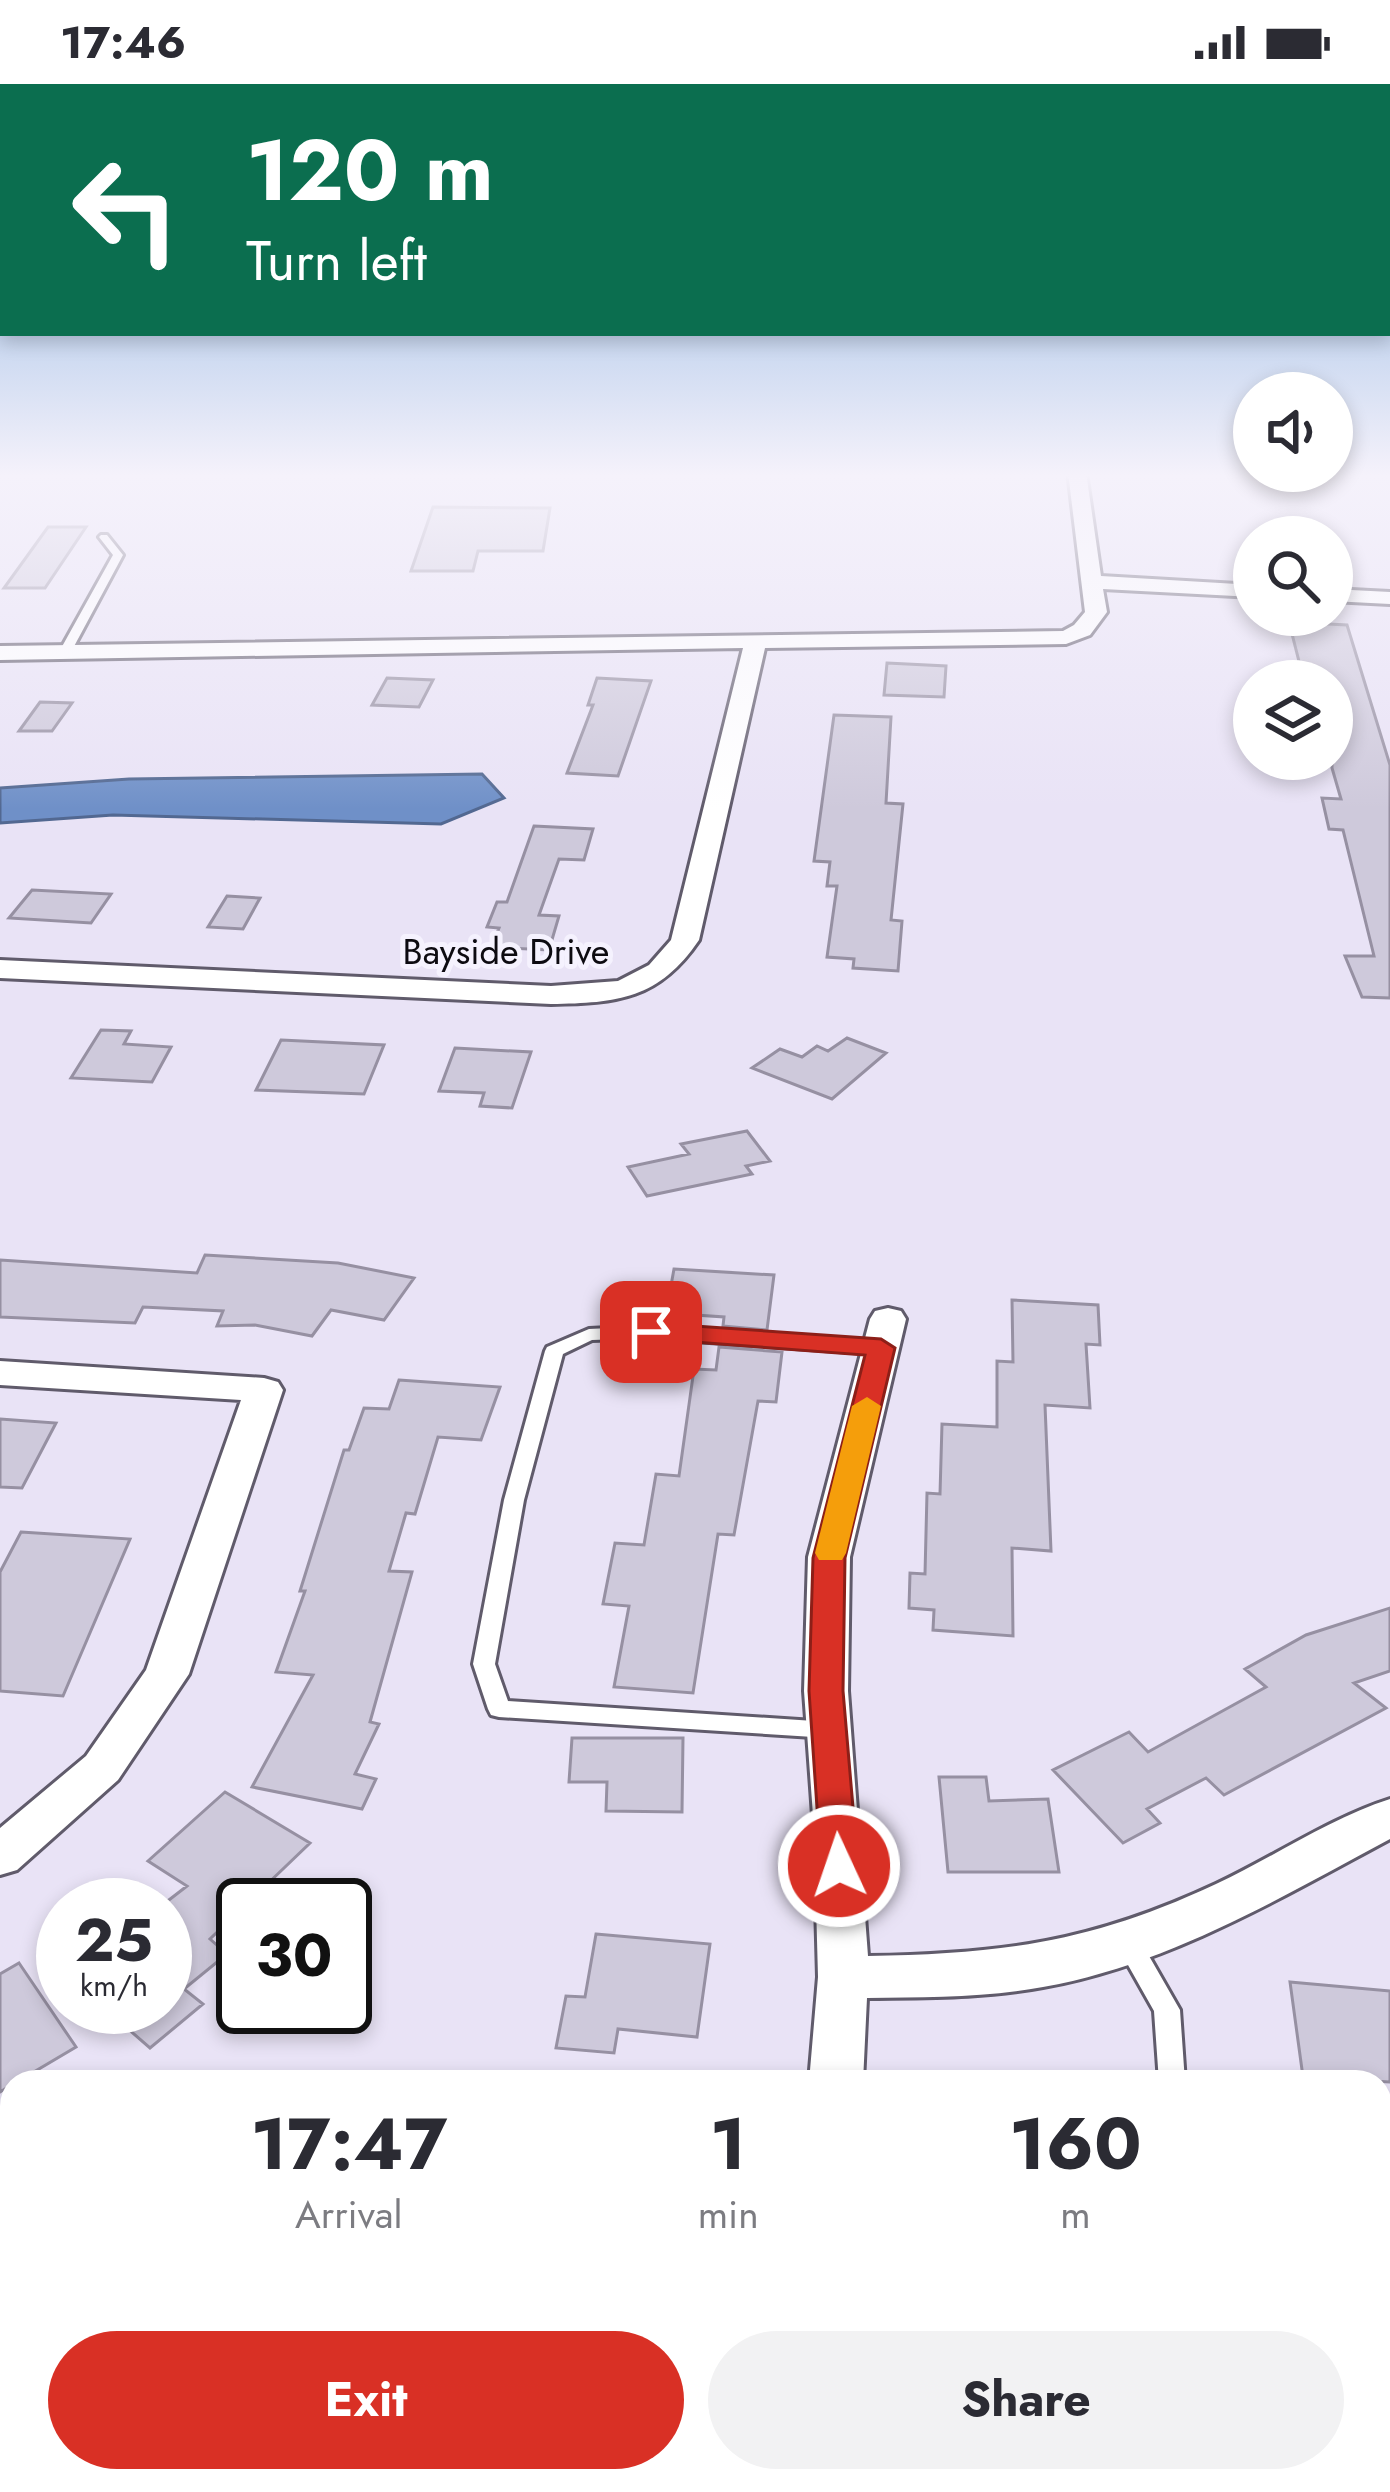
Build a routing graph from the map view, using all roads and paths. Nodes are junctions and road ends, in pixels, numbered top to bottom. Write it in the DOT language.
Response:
graph roads {
  1 [pos="102,584"];
  2 [pos="1093,584"];
  3 [pos="1135,584"];
  4 [pos="1233,590"];
  5 [pos="1353,596"];
  6 [pos="1390,598"];
  7 [pos="756,641"];
  8 [pos="64,652"];
  9 [pos="0,653"];
  10 [pos="0,969"];
  11 [pos="884,1334"];
  12 [pos="0,1373"];
  13 [pos="829,1730"];
  14 [pos="1390,1817"];
  15 [pos="0,1856"];
  16 [pos="1128,1942"];
  17 [pos="843,1977"];
  18 [pos="837,2070"];
  19 [pos="1171,2070"];
  1 -- 8 [label="lane"];
  2 -- 7 [label="street"];
  3 -- 4 [label="street"];
  5 -- 6 [label="street"];
  7 -- 8 [label="street"];
  7 -- 10 [label="street, Bayside Drive"];
  8 -- 9 [label="street"];
  11 -- 13 [label="street"];
  11 -- 13 [label="lane"];
  12 -- 15 [label="street"];
  13 -- 17 [label="street"];
  14 -- 16 [label="street"];
  16 -- 17 [label="street"];
  16 -- 19 [label="lane"];
  17 -- 18 [label="street"];
}
